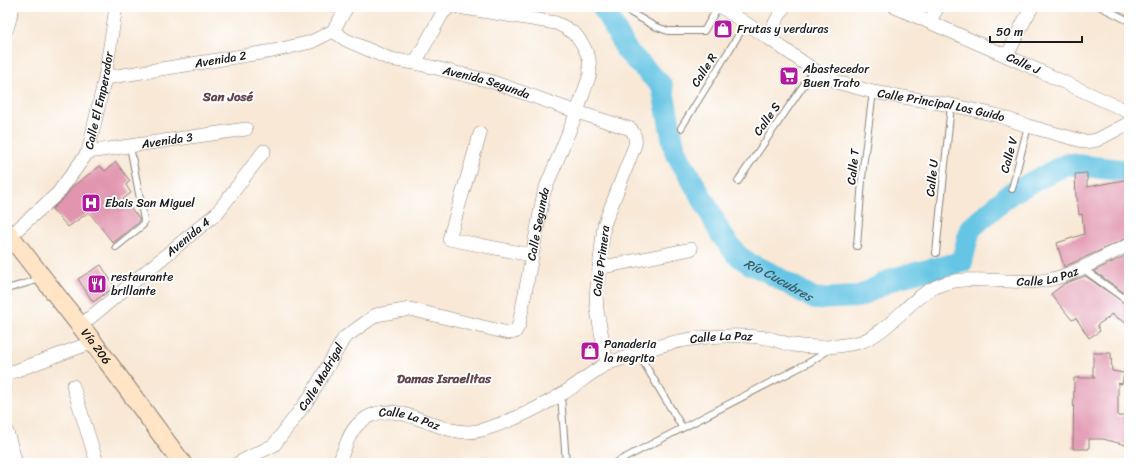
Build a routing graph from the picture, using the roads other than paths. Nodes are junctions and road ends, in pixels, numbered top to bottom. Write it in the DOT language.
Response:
graph roads {
  1 [pos="13,7"];
  2 [pos="116,7"];
  3 [pos="347,7"];
  4 [pos="450,7"];
  5 [pos="458,7"];
  6 [pos="621,7"];
  7 [pos="719,7"];
  8 [pos="784,7"];
  9 [pos="895,7"];
  10 [pos="938,7"];
  11 [pos="1032,7"];
  12 [pos="1101,7"];
  13 [pos="1129,21"];
  14 [pos="929,22"];
  15 [pos="746,23"];
  16 [pos="7,29"];
  17 [pos="333,30"];
  18 [pos="767,37"];
  19 [pos="1007,56"];
  20 [pos="415,63"];
  21 [pos="814,70"];
  22 [pos="105,78"];
  23 [pos="873,92"];
  24 [pos="951,105"];
  25 [pos="577,112"];
  26 [pos="1129,112"];
  27 [pos="1129,123"];
  28 [pos="1028,126"];
  29 [pos="681,128"];
  30 [pos="246,129"];
  31 [pos="480,134"];
  32 [pos="636,139"];
  33 [pos="130,146"];
  34 [pos="264,151"];
  35 [pos="88,152"];
  36 [pos="738,181"];
  37 [pos="1012,189"];
  38 [pos="9,234"];
  39 [pos="1129,245"];
  40 [pos="857,246"];
  41 [pos="116,247"];
  42 [pos="691,250"];
  43 [pos="936,253"];
  44 [pos="532,255"];
  45 [pos="599,268"];
  46 [pos="1082,268"];
  47 [pos="43,278"];
  48 [pos="7,289"];
  49 [pos="1129,302"];
  50 [pos="80,326"];
  51 [pos="508,333"];
  52 [pos="93,342"];
  53 [pos="835,347"];
  54 [pos="638,353"];
  55 [pos="607,364"];
  56 [pos="7,374"];
  57 [pos="73,386"];
  58 [pos="562,395"];
  59 [pos="682,428"];
  60 [pos="7,432"];
  61 [pos="16,463"];
  62 [pos="97,463"];
  63 [pos="182,463"];
  64 [pos="238,463"];
  65 [pos="339,463"];
  66 [pos="566,463"];
  67 [pos="615,463"];
  1 -- 16 [label="street"];
  2 -- 22 [label="street, Calle El Emperador"];
  3 -- 17 [label="street"];
  4 -- 20 [label="street"];
  5 -- 25 [label="street, Calle Segunda"];
  6 -- 7 [label="lane"];
  7 -- 15 [label="street, Calle Principal Los Guido"];
  8 -- 18 [label="street"];
  9 -- 14 [label="street, Calle J"];
  10 -- 14 [label="street"];
  11 -- 19 [label="street"];
  12 -- 13 [label="lane"];
  14 -- 19 [label="street, Calle J"];
  15 -- 18 [label="street, Calle Principal Los Guido"];
  15 -- 29 [label="lane, Calle R"];
  17 -- 20 [label="street, Avenida Segunda"];
  17 -- 22 [label="street, Avenida 2"];
  18 -- 21 [label="street, Calle Principal Los Guido"];
  19 -- 26 [label="street, Calle J"];
  20 -- 25 [label="street, Avenida Segunda"];
  21 -- 23 [label="street, Calle Principal Los Guido"];
  21 -- 36 [label="lane, Calle S"];
  22 -- 35 [label="street, Calle El Emperador"];
  23 -- 24 [label="street, Calle Principal Los Guido"];
  23 -- 40 [label="lane, Calle T"];
  24 -- 28 [label="street, Calle Principal Los Guido"];
  24 -- 43 [label="lane, Calle U"];
  25 -- 32 [label="street, Avenida Segunda"];
  25 -- 44 [label="street, Calle Segunda"];
  27 -- 28 [label="street, Calle Principal Los Guido"];
  28 -- 37 [label="lane, Calle V"];
  30 -- 33 [label="street, Avenida 3"];
  31 -- 44 [label="street"];
  32 -- 45 [label="street, Calle Primera"];
  33 -- 35 [label="street, Avenida 3"];
  33 -- 41 [label="lane"];
  34 -- 50 [label="street, Avenida 4"];
  35 -- 38 [label="street, Calle El Emperador"];
  38 -- 47 [label="main road, Vía 206"];
  39 -- 46 [label="street, Calle La Paz"];
  42 -- 45 [label="street"];
  44 -- 51 [label="street, Calle Segunda"];
  45 -- 55 [label="street, Calle Primera"];
  46 -- 49 [label="lane"];
  46 -- 53 [label="street, Calle La Paz"];
  47 -- 48 [label="lane"];
  47 -- 50 [label="main road, Vía 206"];
  50 -- 52 [label="main road, Vía 206"];
  51 -- 64 [label="street, Calle Madrigal"];
  52 -- 56 [label="street"];
  52 -- 63 [label="main road, Vía 206"];
  53 -- 54 [label="street, Calle La Paz"];
  53 -- 59 [label="lane"];
  54 -- 55 [label="street, Calle La Paz"];
  54 -- 59 [label="lane"];
  55 -- 58 [label="street, Calle La Paz"];
  57 -- 62 [label="street"];
  58 -- 65 [label="street, Calle La Paz"];
  58 -- 66 [label="lane"];
  59 -- 67 [label="lane"];
  60 -- 61 [label="street"];
}
